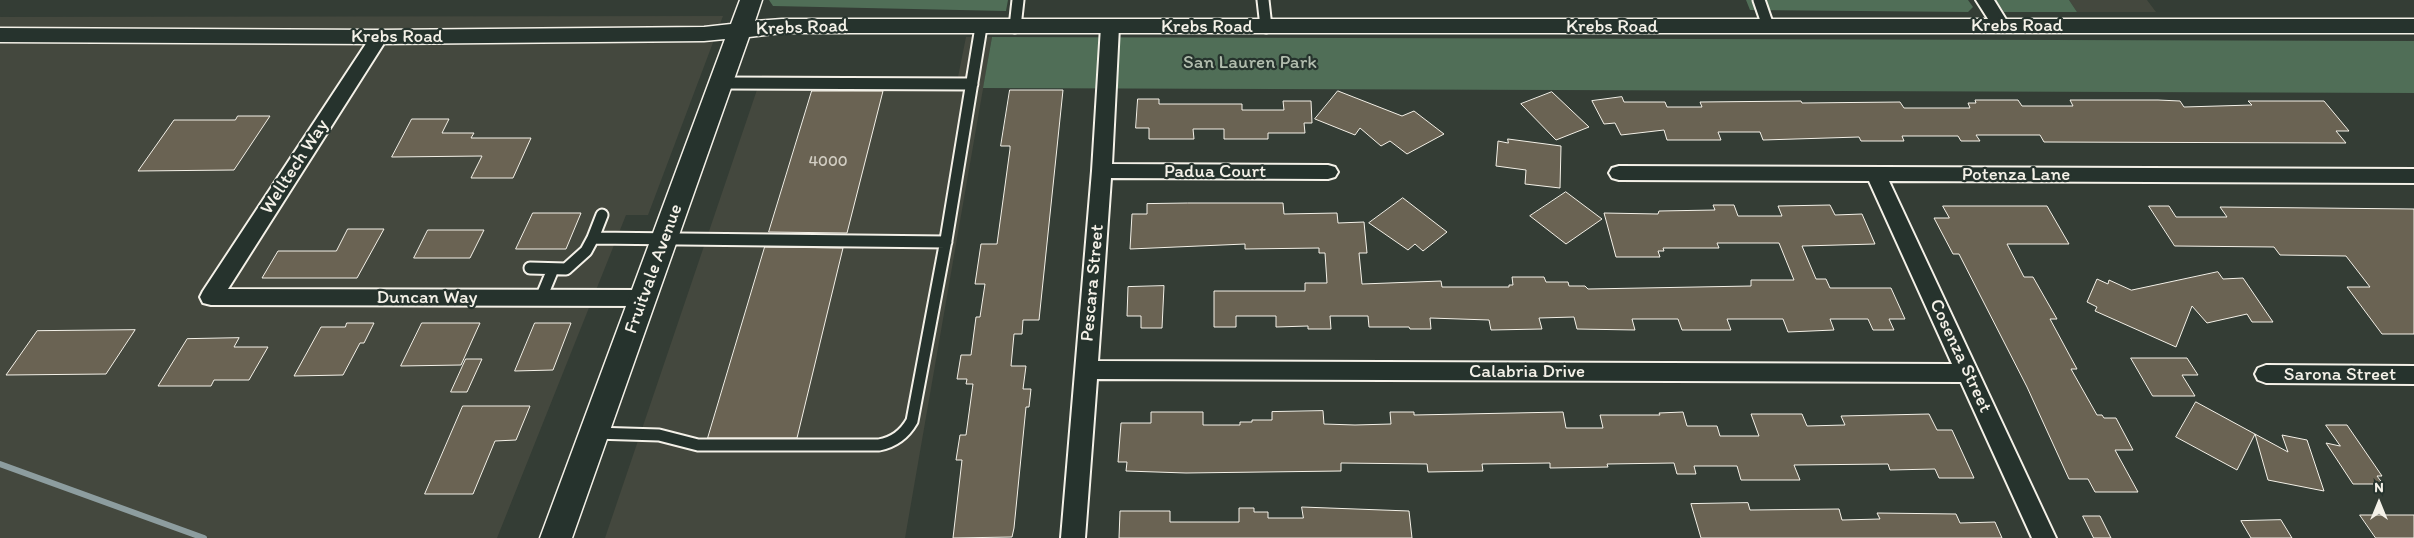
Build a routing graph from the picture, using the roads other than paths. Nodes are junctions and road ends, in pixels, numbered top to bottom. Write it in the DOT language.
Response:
graph roads {
  1 [pos="751,0"];
  2 [pos="1018,0"];
  3 [pos="1263,0"];
  4 [pos="1759,0"];
  5 [pos="1985,0"];
  6 [pos="1768,26"];
  7 [pos="2001,26"];
  8 [pos="2414,26"];
  9 [pos="981,27"];
  10 [pos="1015,27"];
  11 [pos="1110,27"];
  12 [pos="1266,27"];
  13 [pos="741,30"];
  14 [pos="0,35"];
  15 [pos="379,37"];
  16 [pos="722,83"];
  17 [pos="972,84"];
  18 [pos="1102,171"];
  19 [pos="1328,172"];
  20 [pos="1619,173"];
  21 [pos="1876,174"];
  22 [pos="2414,176"];
  23 [pos="602,216"];
  24 [pos="593,238"];
  25 [pos="665,239"];
  26 [pos="946,242"];
  27 [pos="530,268"];
  28 [pos="553,269"];
  29 [pos="211,298"];
  30 [pos="541,298"];
  31 [pos="644,298"];
  32 [pos="1086,370"];
  33 [pos="1968,373"];
  34 [pos="2266,374"];
  35 [pos="2414,375"];
  36 [pos="594,433"];
  37 [pos="556,538"];
  38 [pos="1073,538"];
  39 [pos="2044,538"];
  1 -- 13 [label="street, Fruitvale Avenue"];
  2 -- 10 [label="lane"];
  3 -- 12 [label="lane"];
  4 -- 6 [label="lane"];
  5 -- 7 [label="street"];
  6 -- 7 [label="street, Krebs Road"];
  6 -- 12 [label="street, Krebs Road"];
  7 -- 8 [label="street, Krebs Road"];
  9 -- 10 [label="street, Krebs Road"];
  9 -- 13 [label="street, Krebs Road"];
  9 -- 17 [label="lane"];
  10 -- 11 [label="street, Krebs Road"];
  11 -- 12 [label="street, Krebs Road"];
  11 -- 18 [label="street, Pescara Street"];
  13 -- 15 [label="street, Krebs Road"];
  13 -- 16 [label="street, Fruitvale Avenue"];
  14 -- 15 [label="street, Krebs Road"];
  15 -- 29 [label="street, Welltech Way"];
  16 -- 17 [label="lane"];
  16 -- 25 [label="street, Fruitvale Avenue"];
  17 -- 26 [label="lane"];
  18 -- 19 [label="street, Padua Court"];
  18 -- 32 [label="street, Pescara Street"];
  20 -- 21 [label="street, Potenza Lane"];
  21 -- 22 [label="street, Potenza Lane"];
  21 -- 33 [label="street, Cosenza Street"];
  23 -- 24 [label="lane"];
  24 -- 25 [label="lane"];
  24 -- 28 [label="lane"];
  25 -- 26 [label="lane"];
  25 -- 31 [label="street, Fruitvale Avenue"];
  26 -- 36 [label="lane"];
  27 -- 28 [label="lane"];
  28 -- 30 [label="lane"];
  29 -- 30 [label="street, Duncan Way"];
  30 -- 31 [label="street, Duncan Way"];
  31 -- 36 [label="street, Fruitvale Avenue"];
  32 -- 33 [label="street, Calabria Drive"];
  32 -- 38 [label="street, Pescara Street"];
  33 -- 39 [label="street, Cosenza Street"];
  34 -- 35 [label="street, Sarona Street"];
  36 -- 37 [label="street, Fruitvale Avenue"];
}
